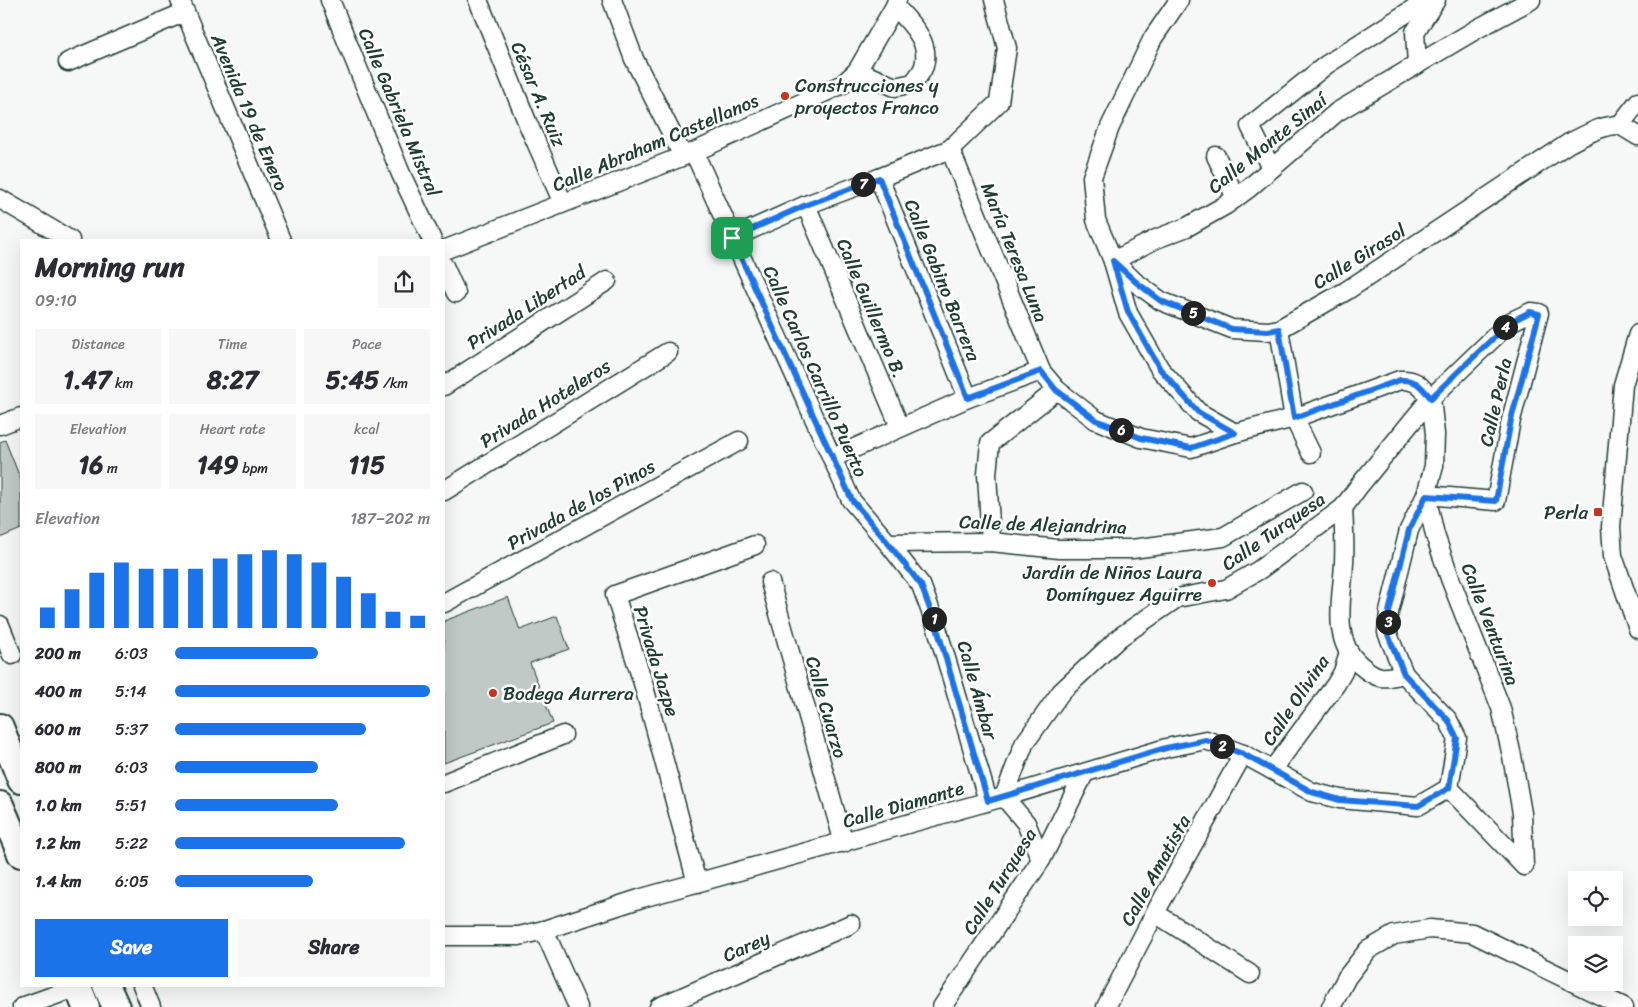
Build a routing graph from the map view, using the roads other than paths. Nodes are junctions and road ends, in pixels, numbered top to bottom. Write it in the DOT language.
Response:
graph roads {
  1 [pos="330,0"];
  2 [pos="478,0"];
  3 [pos="612,0"];
  4 [pos="994,0"];
  5 [pos="1179,0"];
  6 [pos="1427,0"];
  7 [pos="1436,0"];
  8 [pos="1531,0"];
  9 [pos="896,3"];
  10 [pos="183,6"];
  11 [pos="68,62"];
  12 [pos="1417,64"];
  13 [pos="858,72"];
  14 [pos="1638,102"];
  15 [pos="1620,125"];
  16 [pos="1638,136"];
  17 [pos="950,148"];
  18 [pos="688,154"];
  19 [pos="1216,156"];
  20 [pos="1271,168"];
  21 [pos="879,178"];
  22 [pos="1236,198"];
  23 [pos="0,199"];
  24 [pos="563,203"];
  25 [pos="806,205"];
  26 [pos="732,238"];
  27 [pos="68,239"];
  28 [pos="280,239"];
  29 [pos="432,239"];
  30 [pos="445,250"];
  31 [pos="1113,261"];
  32 [pos="445,268"];
  33 [pos="607,281"];
  34 [pos="456,293"];
  35 [pos="1539,314"];
  36 [pos="1279,329"];
  37 [pos="1638,334"];
  38 [pos="668,352"];
  39 [pos="1041,371"];
  40 [pos="445,385"];
  41 [pos="1056,390"];
  42 [pos="968,398"];
  43 [pos="1431,398"];
  44 [pos="20,417"];
  45 [pos="1294,418"];
  46 [pos="0,425"];
  47 [pos="900,427"];
  48 [pos="1235,433"];
  49 [pos="739,441"];
  50 [pos="1311,452"];
  51 [pos="832,458"];
  52 [pos="445,490"];
  53 [pos="1303,491"];
  54 [pos="1426,496"];
  55 [pos="1343,508"];
  56 [pos="991,542"];
  57 [pos="888,543"];
  58 [pos="754,545"];
  59 [pos="770,582"];
  60 [pos="445,601"];
  61 [pos="0,625"];
  62 [pos="1638,629"];
  63 [pos="1349,652"];
  64 [pos="11,655"];
  65 [pos="1404,674"];
  66 [pos="0,727"];
  67 [pos="563,735"];
  68 [pos="1243,754"];
  69 [pos="18,764"];
  70 [pos="1272,770"];
  71 [pos="1084,774"];
  72 [pos="445,783"];
  73 [pos="1449,788"];
  74 [pos="996,799"];
  75 [pos="0,805"];
  76 [pos="844,843"];
  77 [pos="20,852"];
  78 [pos="1041,860"];
  79 [pos="698,883"];
  80 [pos="1155,913"];
  81 [pos="850,924"];
  82 [pos="544,930"];
  83 [pos="445,936"];
  84 [pos="1250,974"];
  85 [pos="143,987"];
  86 [pos="81,993"];
  87 [pos="22,1007"];
  88 [pos="151,1007"];
  89 [pos="578,1007"];
  90 [pos="659,1007"];
  91 [pos="942,1007"];
  92 [pos="1106,1007"];
  93 [pos="1330,1007"];
  94 [pos="1624,1007"];
  1 -- 29 [label="street, Calle Gabriela Mistral"];
  2 -- 24 [label="street, César A. Ruiz"];
  3 -- 18 [label="street, Calle Carlos Carrillo Puerto"];
  4 -- 17 [label="street"];
  5 -- 31 [label="street"];
  6 -- 20 [label="street"];
  7 -- 12 [label="street"];
  8 -- 12 [label="street, Calle Monte Sinaí"];
  9 -- 13 [label="street, Calle Abraham Castellanos"];
  9 -- 13 [label="street"];
  10 -- 11 [label="street"];
  10 -- 28 [label="street, Avenida 19 de Enero"];
  12 -- 20 [label="street, Calle Monte Sinaí"];
  13 -- 18 [label="street, Calle Abraham Castellanos"];
  14 -- 15 [label="street"];
  15 -- 16 [label="street"];
  15 -- 36 [label="street, Calle Girasol"];
  17 -- 21 [label="street"];
  17 -- 39 [label="street, María Teresa Luna"];
  18 -- 24 [label="street, Calle Abraham Castellanos"];
  18 -- 26 [label="street, Calle Carlos Carrillo Puerto"];
  19 -- 22 [label="street"];
  20 -- 22 [label="street, Calle Monte Sinaí"];
  21 -- 25 [label="street"];
  21 -- 42 [label="street, Calle Gabino Barrera"];
  22 -- 31 [label="street, Calle Monte Sinaí"];
  23 -- 27 [label="street"];
  24 -- 30 [label="street, Calle Abraham Castellanos"];
  25 -- 26 [label="street"];
  25 -- 47 [label="street, Calle Guillermo B."];
  26 -- 51 [label="street, Calle Carlos Carrillo Puerto"];
  31 -- 36 [label="street, Calle Girasol"];
  31 -- 48 [label="street"];
  32 -- 34 [label="street"];
  33 -- 40 [label="street, Privada Libertad"];
  35 -- 43 [label="street, Calle Turquesa"];
  35 -- 54 [label="street, Calle Perla"];
  36 -- 45 [label="street"];
  37 -- 62 [label="street"];
  38 -- 52 [label="street, Privada Hoteleros"];
  39 -- 41 [label="street, María Teresa Luna"];
  39 -- 42 [label="street"];
  41 -- 48 [label="street, María Teresa Luna"];
  41 -- 56 [label="street"];
  42 -- 47 [label="street"];
  43 -- 45 [label="street, María Teresa Luna"];
  43 -- 54 [label="street, Calle Venturina"];
  43 -- 55 [label="street, Calle Turquesa"];
  44 -- 46 [label="street"];
  45 -- 48 [label="street, María Teresa Luna"];
  45 -- 50 [label="street"];
  47 -- 51 [label="street"];
  49 -- 60 [label="street, Privada de los Pinos"];
  51 -- 57 [label="street, Calle Carlos Carrillo Puerto"];
  53 -- 56 [label="street, Calle de Alejandrina"];
  54 -- 65 [label="street"];
  54 -- 73 [label="street, Calle Venturina"];
  55 -- 63 [label="street"];
  55 -- 74 [label="street, Calle Turquesa"];
  56 -- 57 [label="street, Calle de Alejandrina"];
  57 -- 74 [label="street, Calle Ámbar"];
  58 -- 79 [label="street, Privada Jazpe"];
  59 -- 76 [label="street, Calle Cuarzo"];
  61 -- 64 [label="street"];
  63 -- 65 [label="street"];
  63 -- 70 [label="street, Calle Olivina"];
  65 -- 73 [label="street"];
  66 -- 69 [label="highway"];
  67 -- 72 [label="street"];
  68 -- 70 [label="street, Calle Diamante"];
  68 -- 71 [label="street, Calle Diamante"];
  68 -- 80 [label="street, Calle Amatista"];
  70 -- 73 [label="street, Calle Diamante"];
  71 -- 74 [label="street, Calle Diamante"];
  71 -- 78 [label="street, Calle Turquesa"];
  74 -- 76 [label="street, Calle Diamante"];
  74 -- 78 [label="street"];
  75 -- 77 [label="highway"];
  76 -- 79 [label="street, Calle Diamante"];
  78 -- 91 [label="street, Calle Turquesa"];
  79 -- 82 [label="street, Calle Diamante"];
  80 -- 84 [label="street"];
  80 -- 92 [label="street, Calle Amatista"];
  81 -- 90 [label="street, Carey"];
  82 -- 83 [label="street, Calle Diamante"];
  82 -- 89 [label="street"];
  85 -- 88 [label="street"];
  86 -- 87 [label="street"];
  93 -- 94 [label="street"];
}
